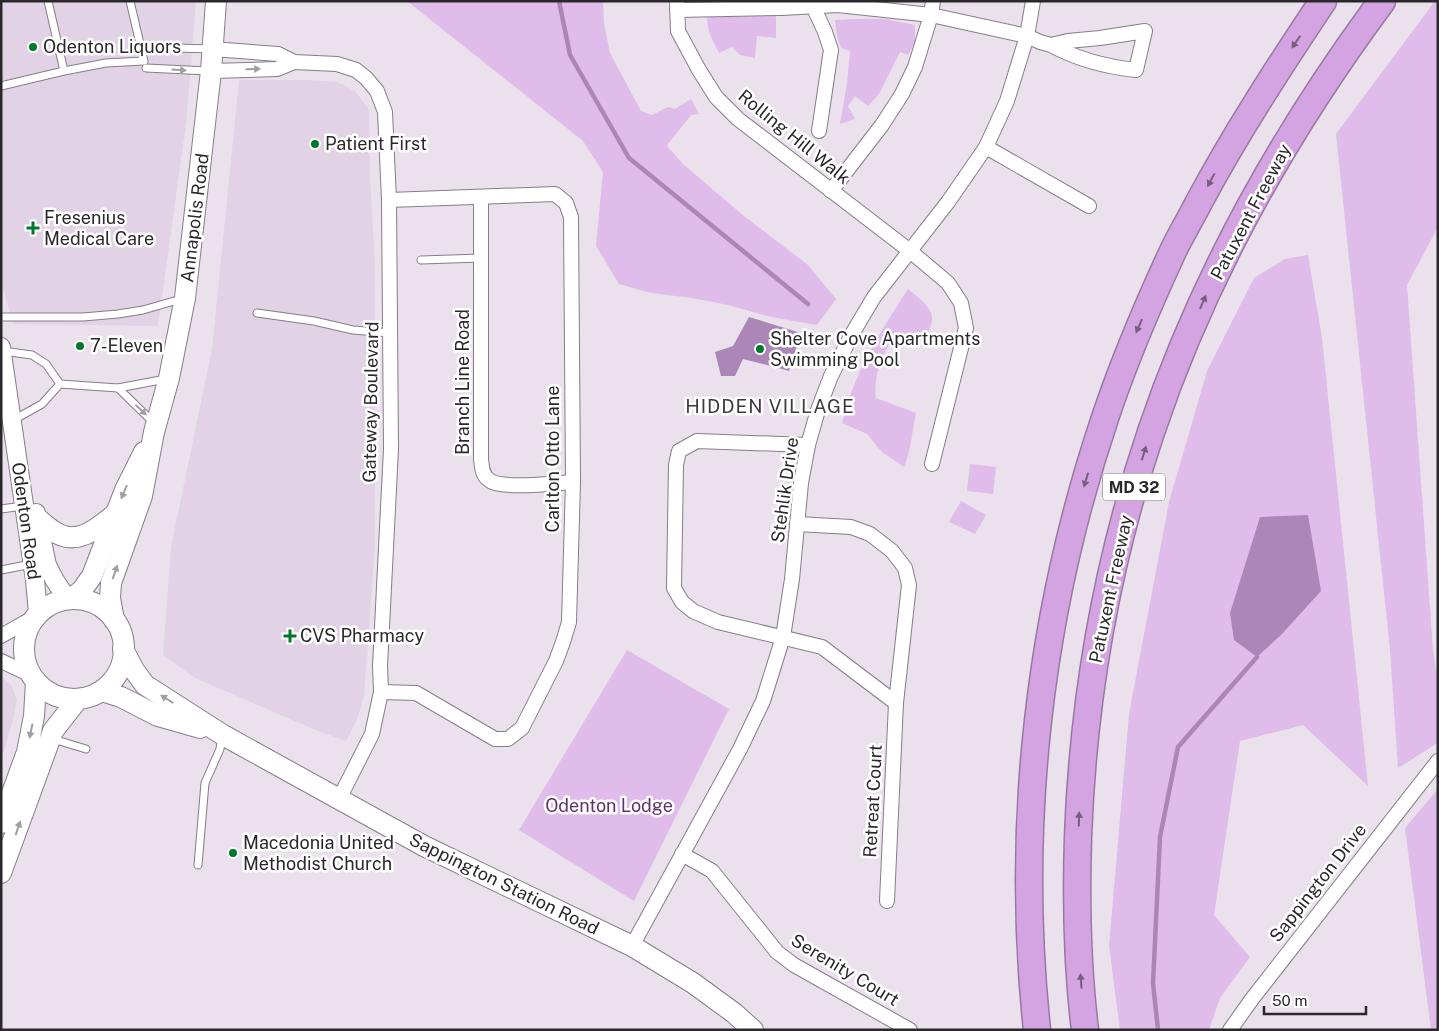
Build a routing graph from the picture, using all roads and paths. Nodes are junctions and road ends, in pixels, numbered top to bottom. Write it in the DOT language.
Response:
graph roads {
  1 [pos="48,1"];
  2 [pos="130,1"];
  3 [pos="216,1"];
  4 [pos="1033,1"];
  5 [pos="1323,1"];
  6 [pos="1382,1"];
  7 [pos="813,4"];
  8 [pos="677,6"];
  9 [pos="932,8"];
  10 [pos="1027,36"];
  11 [pos="1052,45"];
  12 [pos="141,47"];
  13 [pos="212,49"];
  14 [pos="294,62"];
  15 [pos="146,68"];
  16 [pos="64,71"];
  17 [pos="211,72"];
  18 [pos="1,86"];
  19 [pos="819,131"];
  20 [pos="986,147"];
  21 [pos="831,191"];
  22 [pos="481,197"];
  23 [pos="389,200"];
  24 [pos="1089,206"];
  25 [pos="910,251"];
  26 [pos="481,258"];
  27 [pos="421,260"];
  28 [pos="186,298"];
  29 [pos="257,313"];
  30 [pos="1,317"];
  31 [pos="391,333"];
  32 [pos="1,347"];
  33 [pos="2,351"];
  34 [pos="169,378"];
  35 [pos="60,384"];
  36 [pos="118,388"];
  37 [pos="12,426"];
  38 [pos="155,429"];
  39 [pos="808,445"];
  40 [pos="932,464"];
  41 [pos="573,482"];
  42 [pos="1,509"];
  43 [pos="30,512"];
  44 [pos="115,514"];
  45 [pos="797,524"];
  46 [pos="32,564"];
  47 [pos="1,570"];
  48 [pos="70,598"];
  49 [pos="35,616"];
  50 [pos="114,620"];
  51 [pos="1,636"];
  52 [pos="783,637"];
  53 [pos="123,649"];
  54 [pos="1,661"];
  55 [pos="34,679"];
  56 [pos="102,691"];
  57 [pos="381,692"];
  58 [pos="78,699"];
  59 [pos="896,703"];
  60 [pos="223,734"];
  61 [pos="50,738"];
  62 [pos="86,749"];
  63 [pos="1438,761"];
  64 [pos="339,799"];
  65 [pos="1,824"];
  66 [pos="682,854"];
  67 [pos="198,865"];
  68 [pos="1,874"];
  69 [pos="886,900"];
  70 [pos="632,946"];
  71 [pos="753,1030"];
  72 [pos="910,1030"];
  73 [pos="1037,1030"];
  74 [pos="1085,1030"];
  75 [pos="1230,1030"];
  1 -- 16 [label="lane"];
  2 -- 12 [label="lane"];
  3 -- 13 [label="main road, Annapolis Road"];
  4 -- 10 [label="street, Stehlik Drive"];
  5 -- 73 [label="highway, MD 32, one-way"];
  74 -- 6 [label="highway, Patuxent Freeway / MD 32, one-way"];
  7 -- 8 [label="street"];
  7 -- 9 [label="street"];
  7 -- 19 [label="street"];
  8 -- 21 [label="street, Rolling Hill Walk"];
  9 -- 10 [label="street"];
  9 -- 21 [label="street"];
  10 -- 11 [label="street"];
  10 -- 20 [label="street, Stehlik Drive"];
  11 -- 11 [label="street"];
  12 -- 13 [label="lane"];
  12 -- 16 [label="lane"];
  13 -- 14 [label="street, Gateway Boulevard"];
  13 -- 17 [label="main road, Annapolis Road"];
  17 -- 14 [label="street, Gateway Boulevard, one-way"];
  14 -- 23 [label="street, Gateway Boulevard"];
  15 -- 17 [label="lane, one-way"];
  16 -- 18 [label="lane"];
  17 -- 28 [label="main road, Annapolis Road"];
  20 -- 24 [label="street"];
  20 -- 25 [label="street, Stehlik Drive"];
  21 -- 25 [label="street, Rolling Hill Walk"];
  22 -- 23 [label="street, Carlton Otto Lane"];
  22 -- 26 [label="street, Branch Line Road"];
  22 -- 41 [label="street, Carlton Otto Lane"];
  23 -- 31 [label="street, Gateway Boulevard"];
  25 -- 39 [label="street, Stehlik Drive"];
  25 -- 40 [label="street, Rolling Hill Walk"];
  26 -- 27 [label="lane"];
  26 -- 41 [label="street, Branch Line Road"];
  28 -- 30 [label="lane"];
  28 -- 34 [label="main road, Annapolis Road"];
  29 -- 31 [label="lane"];
  31 -- 57 [label="street, Gateway Boulevard"];
  32 -- 33 [label="street, Odenton Road"];
  33 -- 35 [label="lane"];
  33 -- 37 [label="street, Odenton Road"];
  34 -- 36 [label="lane"];
  34 -- 38 [label="main road, Annapolis Road"];
  35 -- 36 [label="lane"];
  35 -- 37 [label="lane"];
  36 -- 38 [label="lane, one-way"];
  37 -- 43 [label="street, Odenton Road"];
  38 -- 44 [label="main road, Annapolis Road, one-way"];
  50 -- 38 [label="main road, Annapolis Road, one-way"];
  39 -- 45 [label="street, Stehlik Drive"];
  39 -- 52 [label="street"];
  41 -- 57 [label="street, Carlton Otto Lane"];
  42 -- 43 [label="lane"];
  43 -- 44 [label="main road"];
  43 -- 46 [label="street, Odenton Road"];
  43 -- 48 [label="street, Odenton Road"];
  44 -- 48 [label="main road, Annapolis Road"];
  45 -- 52 [label="street, Stehlik Drive"];
  45 -- 59 [label="street, Retreat Court"];
  46 -- 47 [label="lane"];
  46 -- 49 [label="street, Odenton Road"];
  48 -- 49 [label="main road"];
  48 -- 50 [label="main road"];
  49 -- 51 [label="street"];
  49 -- 55 [label="main road"];
  50 -- 53 [label="main road"];
  52 -- 59 [label="street"];
  52 -- 66 [label="street, Stehlik Drive"];
  53 -- 56 [label="main road"];
  60 -- 53 [label="main road, Sappington Station Road, one-way"];
  54 -- 55 [label="street"];
  55 -- 58 [label="main road"];
  55 -- 65 [label="main road, one-way"];
  56 -- 58 [label="main road"];
  56 -- 60 [label="main road, Sappington Station Road"];
  57 -- 64 [label="street, Gateway Boulevard"];
  58 -- 61 [label="main road"];
  59 -- 69 [label="street, Retreat Court"];
  60 -- 64 [label="main road, Sappington Station Road"];
  60 -- 67 [label="lane"];
  61 -- 62 [label="lane"];
  68 -- 61 [label="main road, one-way"];
  63 -- 75 [label="street, Sappington Drive"];
  64 -- 70 [label="main road, Sappington Station Road"];
  66 -- 70 [label="street, Stehlik Drive"];
  66 -- 72 [label="street, Serenity Court"];
  70 -- 71 [label="main road, Sappington Station Road"];
}
